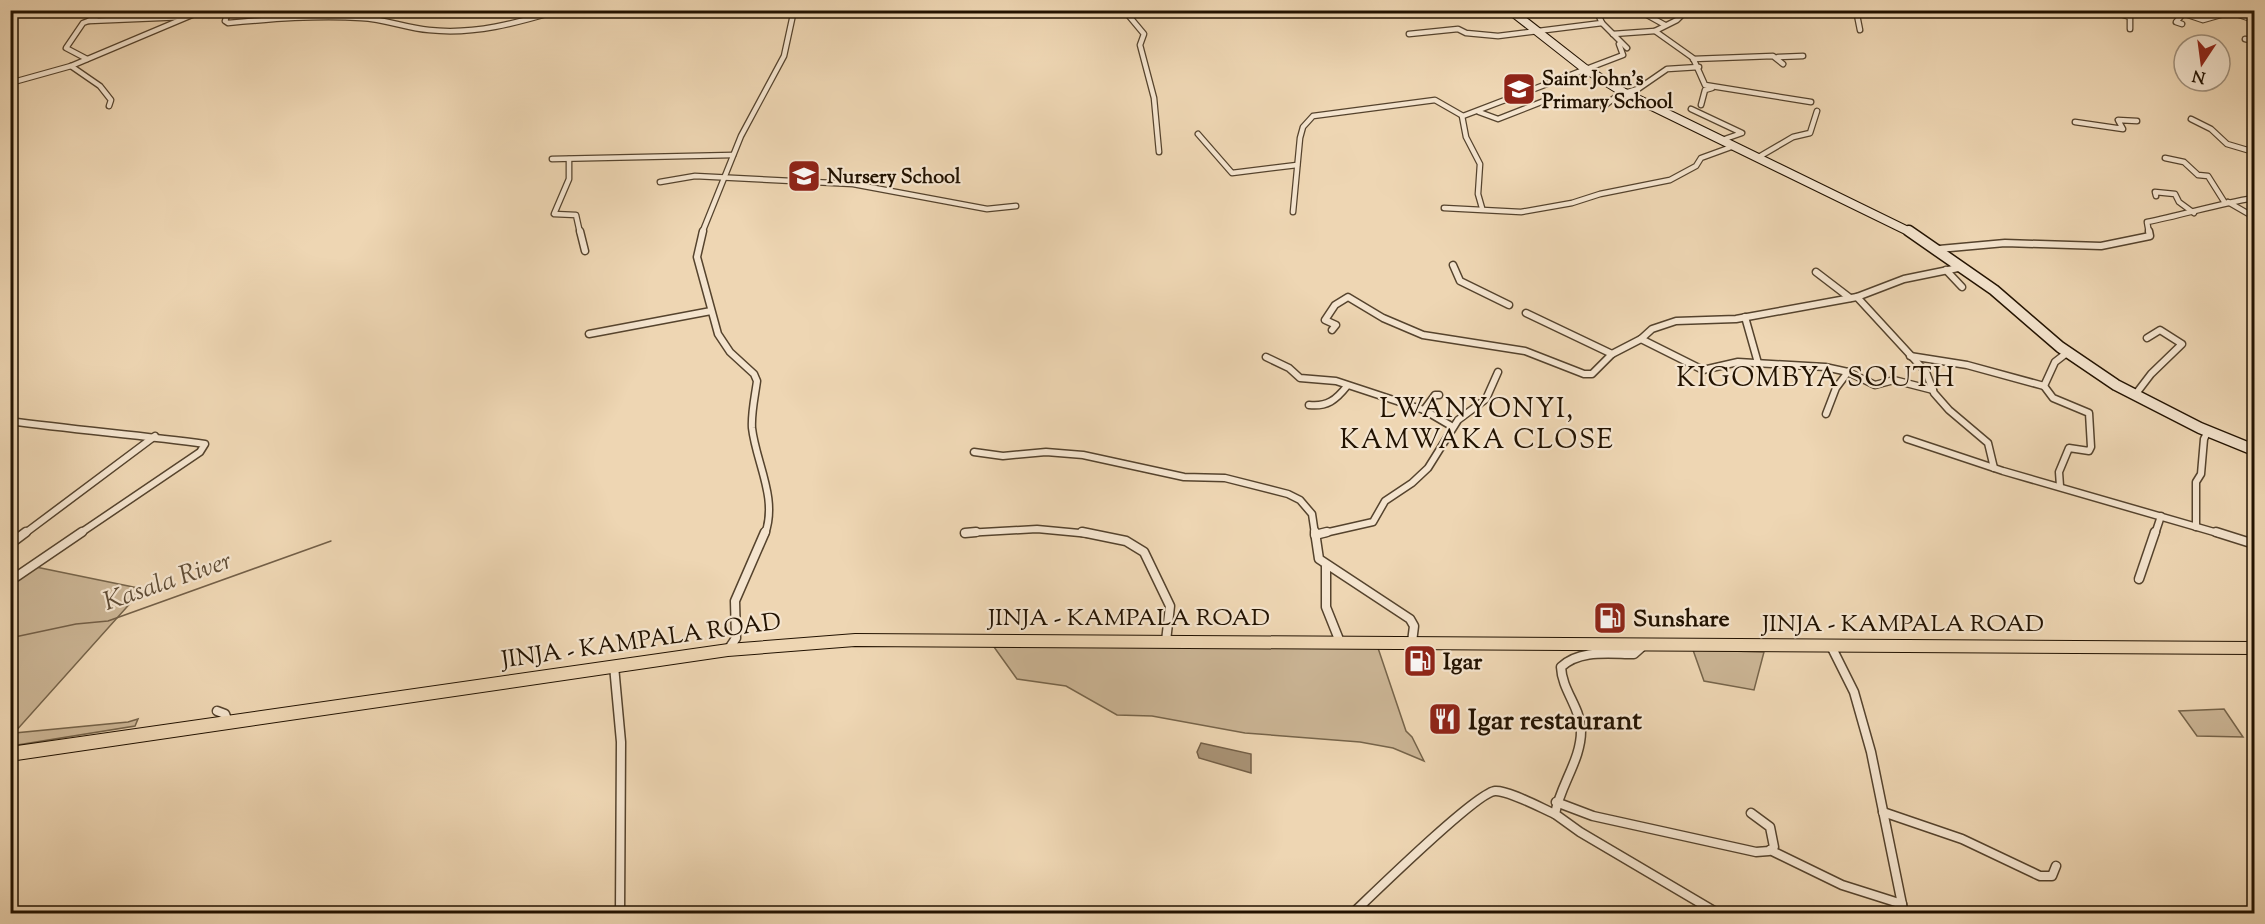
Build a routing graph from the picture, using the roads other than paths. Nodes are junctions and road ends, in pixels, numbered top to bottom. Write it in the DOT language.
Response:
graph roads {
  1 [pos="106,10"];
  2 [pos="204,10"];
  3 [pos="229,10"];
  4 [pos="560,10"];
  5 [pos="667,10"];
  6 [pos="794,10"];
  7 [pos="1124,10"];
  8 [pos="1509,10"];
  9 [pos="1596,10"];
  10 [pos="1638,10"];
  11 [pos="1687,10"];
  12 [pos="1856,10"];
  13 [pos="2107,10"];
  14 [pos="2127,10"];
  15 [pos="2173,10"];
  16 [pos="2229,11"];
  17 [pos="2133,13"];
  18 [pos="660,14"];
  19 [pos="2183,14"];
  20 [pos="188,17"];
  21 [pos="100,18"];
  22 [pos="2254,20"];
  23 [pos="89,21"];
  24 [pos="1602,23"];
  25 [pos="2182,24"];
  26 [pos="1665,25"];
  27 [pos="2130,29"];
  28 [pos="1860,30"];
  29 [pos="1655,31"];
  30 [pos="1537,32"];
  31 [pos="1409,34"];
  32 [pos="1613,34"];
  33 [pos="2245,39"];
  34 [pos="2254,41"];
  35 [pos="1619,44"];
  36 [pos="1627,48"];
  37 [pos="1803,56"];
  38 [pos="1778,57"];
  39 [pos="87,59"];
  40 [pos="1693,59"];
  41 [pos="1783,64"];
  42 [pos="70,66"];
  43 [pos="1699,67"];
  44 [pos="1584,68"];
  45 [pos="10,83"];
  46 [pos="1714,88"];
  47 [pos="1627,93"];
  48 [pos="1545,101"];
  49 [pos="1810,102"];
  50 [pos="1701,105"];
  51 [pos="110,106"];
  52 [pos="1603,107"];
  53 [pos="1691,110"];
  54 [pos="1817,111"];
  55 [pos="1479,112"];
  56 [pos="1462,116"];
  57 [pos="2191,119"];
  58 [pos="2137,121"];
  59 [pos="2075,122"];
  60 [pos="1198,134"];
  61 [pos="1722,140"];
  62 [pos="1734,146"];
  63 [pos="1159,152"];
  64 [pos="2254,152"];
  65 [pos="733,155"];
  66 [pos="1757,158"];
  67 [pos="2165,158"];
  68 [pos="552,159"];
  69 [pos="568,159"];
  70 [pos="1297,165"];
  71 [pos="725,177"];
  72 [pos="660,182"];
  73 [pos="2156,196"];
  74 [pos="2254,198"];
  75 [pos="2226,202"];
  76 [pos="1016,206"];
  77 [pos="1444,208"];
  78 [pos="1482,208"];
  79 [pos="1293,212"];
  80 [pos="2194,213"];
  81 [pos="2254,217"];
  82 [pos="1939,249"];
  83 [pos="585,250"];
  84 [pos="1453,265"];
  85 [pos="1963,267"];
  86 [pos="1946,270"];
  87 [pos="1816,272"];
  88 [pos="1962,287"];
  89 [pos="1853,298"];
  90 [pos="1509,305"];
  91 [pos="711,311"];
  92 [pos="1526,313"];
  93 [pos="1745,317"];
  94 [pos="1332,330"];
  95 [pos="589,334"];
  96 [pos="2147,338"];
  97 [pos="1641,339"];
  98 [pos="2068,352"];
  99 [pos="1612,354"];
  100 [pos="1910,356"];
  101 [pos="1266,357"];
  102 [pos="1758,363"];
  103 [pos="1498,372"];
  104 [pos="1848,372"];
  105 [pos="1347,386"];
  106 [pos="2044,386"];
  107 [pos="1933,390"];
  108 [pos="1439,395"];
  109 [pos="2135,395"];
  110 [pos="1309,405"];
  111 [pos="1424,410"];
  112 [pos="1826,414"];
  113 [pos="10,421"];
  114 [pos="1453,427"];
  115 [pos="2208,431"];
  116 [pos="155,436"];
  117 [pos="1907,439"];
  118 [pos="2254,450"];
  119 [pos="974,452"];
  120 [pos="1994,468"];
  121 [pos="2060,486"];
  122 [pos="2161,516"];
  123 [pos="2196,527"];
  124 [pos="965,533"];
  125 [pos="1315,535"];
  126 [pos="10,544"];
  127 [pos="2254,544"];
  128 [pos="1326,566"];
  129 [pos="2139,579"];
  130 [pos="10,581"];
  131 [pos="1166,641"];
  132 [pos="1340,642"];
  133 [pos="1412,642"];
  134 [pos="1643,646"];
  135 [pos="1831,646"];
  136 [pos="2254,648"];
  137 [pos="728,650"];
  138 [pos="614,666"];
  139 [pos="10,754"];
  140 [pos="1556,802"];
  141 [pos="1883,812"];
  142 [pos="1751,813"];
  143 [pos="1555,814"];
  144 [pos="1770,850"];
  145 [pos="2056,866"];
  146 [pos="1903,909"];
  147 [pos="620,914"];
  148 [pos="1352,914"];
  149 [pos="1719,914"];
  1 -- 23 [label="street"];
  2 -- 20 [label="street"];
  3 -- 4 [label="street"];
  5 -- 18 [label="street"];
  6 -- 65 [label="street"];
  7 -- 63 [label="street"];
  8 -- 30 [label="street"];
  9 -- 24 [label="street"];
  10 -- 26 [label="street"];
  11 -- 26 [label="street"];
  12 -- 28 [label="street"];
  13 -- 17 [label="street"];
  14 -- 17 [label="street"];
  15 -- 19 [label="street"];
  16 -- 19 [label="street"];
  16 -- 22 [label="street"];
  17 -- 27 [label="street"];
  19 -- 25 [label="street"];
  20 -- 23 [label="street"];
  20 -- 39 [label="street"];
  21 -- 23 [label="street"];
  23 -- 39 [label="street"];
  24 -- 30 [label="street"];
  24 -- 32 [label="street"];
  26 -- 29 [label="street"];
  29 -- 32 [label="street"];
  29 -- 40 [label="street"];
  30 -- 31 [label="street"];
  30 -- 44 [label="street"];
  32 -- 35 [label="street"];
  33 -- 34 [label="street"];
  35 -- 36 [label="street"];
  35 -- 44 [label="street"];
  37 -- 38 [label="street"];
  38 -- 40 [label="street"];
  38 -- 41 [label="street"];
  39 -- 42 [label="street"];
  40 -- 43 [label="street"];
  42 -- 45 [label="street"];
  42 -- 51 [label="street"];
  43 -- 46 [label="street"];
  43 -- 47 [label="street"];
  44 -- 47 [label="street"];
  44 -- 55 [label="street"];
  46 -- 49 [label="street"];
  46 -- 50 [label="street"];
  47 -- 52 [label="street"];
  47 -- 61 [label="street"];
  48 -- 55 [label="street"];
  53 -- 61 [label="street"];
  54 -- 66 [label="street"];
  55 -- 56 [label="street"];
  56 -- 70 [label="street"];
  56 -- 78 [label="street"];
  57 -- 64 [label="street"];
  58 -- 59 [label="street"];
  60 -- 70 [label="street"];
  61 -- 62 [label="street"];
  62 -- 66 [label="street"];
  62 -- 78 [label="street"];
  65 -- 69 [label="street"];
  65 -- 71 [label="street"];
  66 -- 82 [label="street"];
  67 -- 75 [label="street"];
  68 -- 69 [label="street"];
  69 -- 83 [label="street"];
  70 -- 79 [label="street"];
  71 -- 72 [label="street"];
  71 -- 76 [label="street"];
  71 -- 91 [label="street"];
  73 -- 80 [label="street"];
  74 -- 75 [label="street"];
  75 -- 80 [label="street"];
  75 -- 81 [label="street"];
  77 -- 78 [label="street"];
  80 -- 82 [label="street"];
  82 -- 85 [label="street"];
  84 -- 90 [label="street"];
  85 -- 86 [label="street"];
  85 -- 98 [label="street"];
  86 -- 88 [label="street"];
  86 -- 89 [label="street"];
  87 -- 89 [label="street"];
  89 -- 93 [label="street"];
  89 -- 100 [label="street"];
  91 -- 95 [label="street"];
  91 -- 137 [label="street"];
  92 -- 99 [label="street"];
  93 -- 97 [label="street"];
  93 -- 102 [label="street"];
  94 -- 99 [label="street"];
  96 -- 109 [label="street"];
  97 -- 99 [label="street"];
  97 -- 102 [label="street"];
  98 -- 106 [label="street"];
  98 -- 109 [label="street"];
  100 -- 106 [label="street"];
  100 -- 107 [label="street"];
  101 -- 105 [label="street"];
  102 -- 104 [label="street"];
  103 -- 114 [label="street"];
  104 -- 107 [label="street"];
  104 -- 112 [label="street"];
  105 -- 110 [label="street"];
  105 -- 111 [label="street"];
  106 -- 121 [label="street"];
  107 -- 120 [label="street"];
  108 -- 111 [label="street"];
  109 -- 115 [label="street"];
  111 -- 114 [label="street"];
  113 -- 116 [label="street"];
  114 -- 125 [label="street"];
  115 -- 118 [label="street"];
  115 -- 123 [label="street"];
  116 -- 126 [label="street"];
  116 -- 130 [label="street"];
  117 -- 120 [label="street"];
  119 -- 125 [label="street"];
  120 -- 121 [label="street"];
  121 -- 122 [label="street"];
  122 -- 123 [label="street"];
  122 -- 129 [label="street"];
  123 -- 127 [label="street"];
  124 -- 131 [label="street"];
  125 -- 128 [label="street"];
  128 -- 132 [label="street"];
  128 -- 133 [label="street"];
  131 -- 132 [label="highway, JINJA - KAMPALA ROAD"];
  131 -- 137 [label="highway, JINJA - KAMPALA ROAD"];
  132 -- 133 [label="highway, JINJA - KAMPALA ROAD"];
  133 -- 134 [label="highway, JINJA - KAMPALA ROAD"];
  134 -- 135 [label="highway, JINJA - KAMPALA ROAD"];
  134 -- 140 [label="street"];
  135 -- 136 [label="highway, JINJA - KAMPALA ROAD"];
  135 -- 141 [label="street"];
  137 -- 138 [label="highway, JINJA - KAMPALA ROAD"];
  138 -- 139 [label="highway, JINJA - KAMPALA ROAD"];
  138 -- 147 [label="street"];
  140 -- 143 [label="street"];
  140 -- 144 [label="street"];
  141 -- 145 [label="street"];
  141 -- 146 [label="street"];
  142 -- 144 [label="street"];
  143 -- 148 [label="street"];
  143 -- 149 [label="street"];
  144 -- 146 [label="street"];
}
